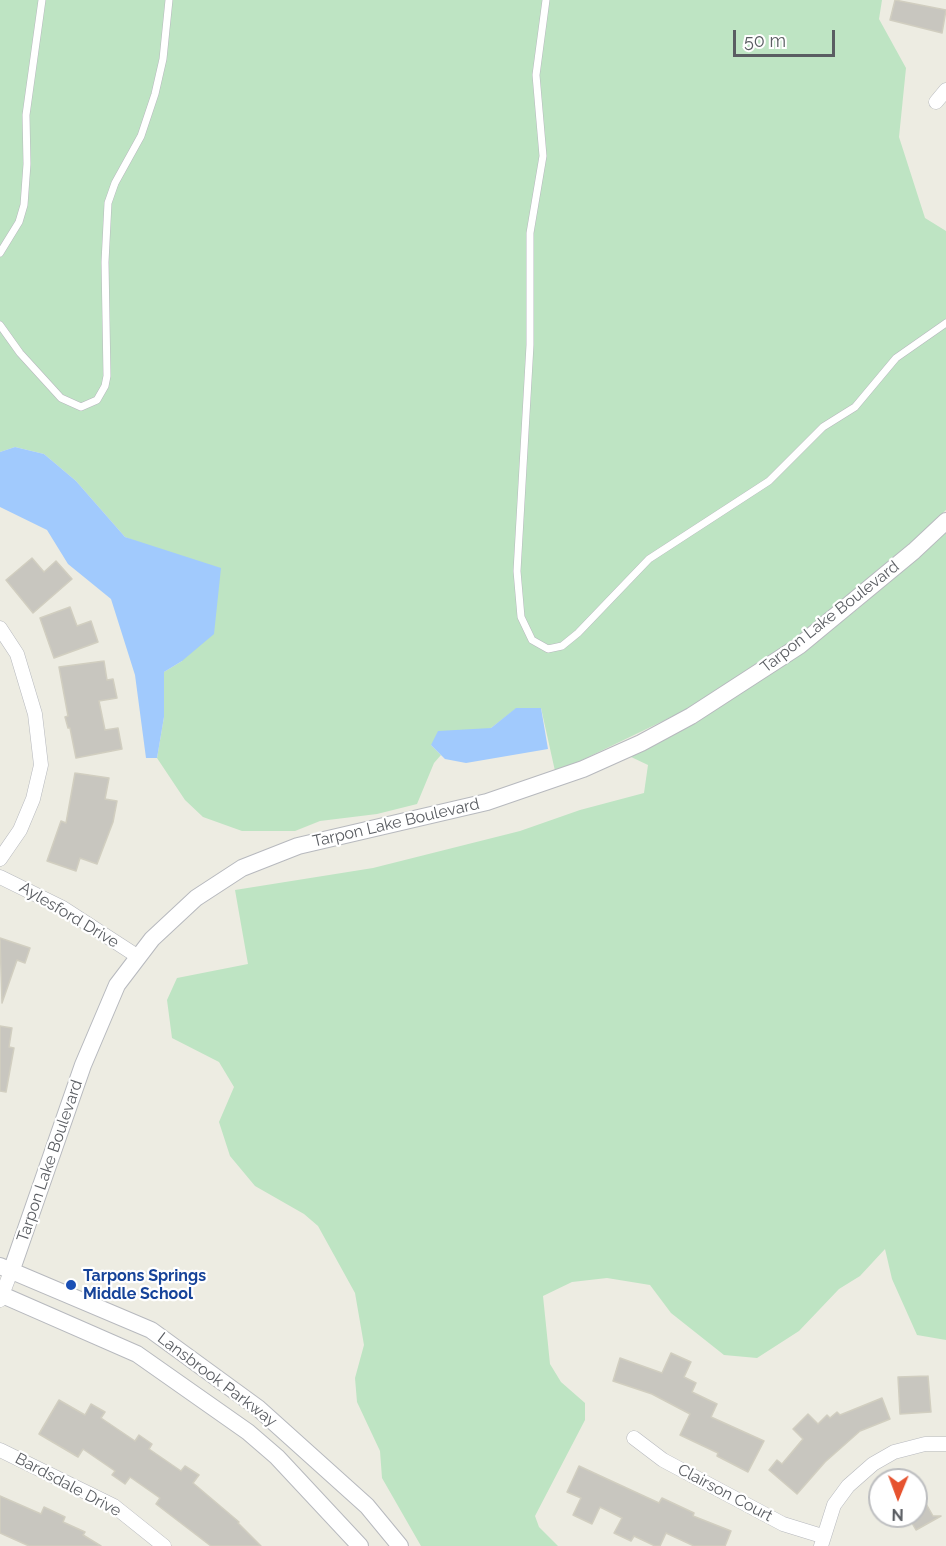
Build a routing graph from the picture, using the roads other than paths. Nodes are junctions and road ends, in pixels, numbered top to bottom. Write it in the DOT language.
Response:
graph roads {
  1 [pos="42,0"];
  2 [pos="169,0"];
  3 [pos="546,0"];
  4 [pos="946,90"];
  5 [pos="936,102"];
  6 [pos="0,253"];
  7 [pos="946,323"];
  8 [pos="0,325"];
  9 [pos="946,520"];
  10 [pos="0,628"];
  11 [pos="0,859"];
  12 [pos="0,876"];
  13 [pos="137,957"];
  14 [pos="6,1268"];
  15 [pos="1,1296"];
  16 [pos="634,1438"];
  17 [pos="946,1444"];
  18 [pos="0,1450"];
  19 [pos="822,1541"];
  20 [pos="164,1546"];
  21 [pos="360,1546"];
  22 [pos="400,1546"];
  1 -- 6 [label="lane"];
  2 -- 8 [label="lane"];
  3 -- 7 [label="lane"];
  4 -- 5 [label="street"];
  9 -- 13 [label="street, Tarpon Lake Boulevard"];
  10 -- 11 [label="street"];
  12 -- 13 [label="street, Aylesford Drive"];
  13 -- 14 [label="street, Tarpon Lake Boulevard"];
  14 -- 15 [label="street"];
  14 -- 22 [label="street, Lansbrook Parkway"];
  15 -- 21 [label="street, Lansbrook Parkway"];
  16 -- 19 [label="street, Clairson Court"];
  17 -- 19 [label="street"];
  18 -- 20 [label="street, Bardsdale Drive"];
}
